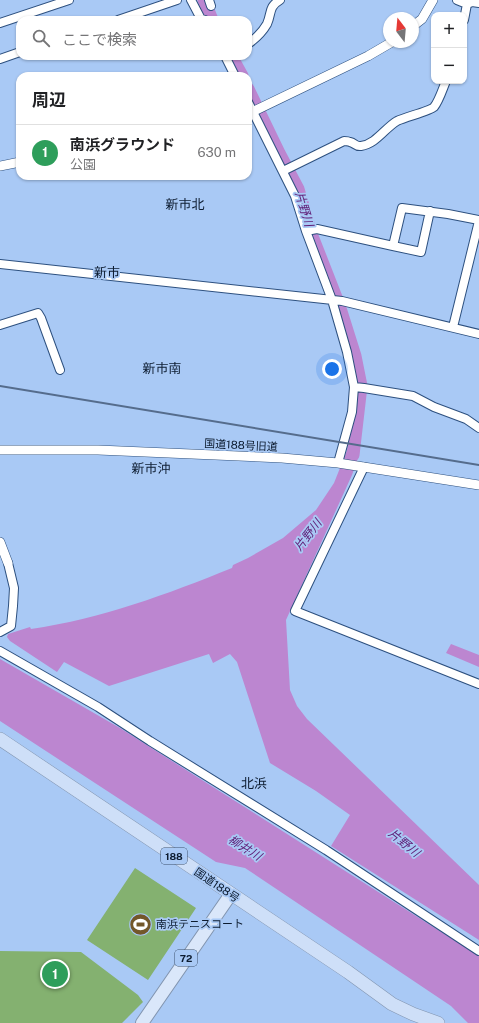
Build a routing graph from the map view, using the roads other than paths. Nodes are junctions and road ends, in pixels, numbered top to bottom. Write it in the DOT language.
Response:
graph roads {
  1 [pos="70,0"];
  2 [pos="178,0"];
  3 [pos="191,0"];
  4 [pos="198,0"];
  5 [pos="280,0"];
  6 [pos="433,0"];
  7 [pos="457,0"];
  8 [pos="479,3"];
  9 [pos="467,4"];
  10 [pos="466,12"];
  11 [pos="21,16"];
  12 [pos="130,16"];
  13 [pos="200,16"];
  14 [pos="204,16"];
  15 [pos="16,18"];
  16 [pos="419,21"];
  17 [pos="0,23"];
  18 [pos="252,40"];
  19 [pos="383,47"];
  20 [pos="16,53"];
  21 [pos="0,59"];
  22 [pos="227,60"];
  23 [pos="233,72"];
  24 [pos="445,84"];
  25 [pos="252,112"];
  26 [pos="252,117"];
  27 [pos="16,163"];
  28 [pos="0,166"];
  29 [pos="283,171"];
  30 [pos="430,212"];
  31 [pos="479,221"];
  32 [pos="309,230"];
  33 [pos="393,246"];
  34 [pos="476,254"];
  35 [pos="0,264"];
  36 [pos="336,300"];
  37 [pos="0,325"];
  38 [pos="453,328"];
  39 [pos="479,334"];
  40 [pos="60,370"];
  41 [pos="358,388"];
  42 [pos="479,428"];
  43 [pos="0,450"];
  44 [pos="341,463"];
  45 [pos="363,467"];
  46 [pos="479,485"];
  47 [pos="0,542"];
  48 [pos="8,563"];
  49 [pos="0,632"];
  50 [pos="0,651"];
  51 [pos="479,684"];
  52 [pos="0,739"];
  53 [pos="231,894"];
  54 [pos="479,950"];
  55 [pos="142,1023"];
  56 [pos="438,1023"];
  1 -- 11 [label="street"];
  2 -- 12 [label="street"];
  3 -- 13 [label="street"];
  4 -- 14 [label="street"];
  5 -- 18 [label="street"];
  6 -- 16 [label="street"];
  7 -- 9 [label="street"];
  8 -- 9 [label="street"];
  9 -- 10 [label="street"];
  15 -- 17 [label="street"];
  19 -- 25 [label="street"];
  20 -- 21 [label="street"];
  22 -- 23 [label="street"];
  24 -- 29 [label="street"];
  26 -- 29 [label="street"];
  27 -- 28 [label="street"];
  29 -- 32 [label="street"];
  30 -- 31 [label="street"];
  30 -- 33 [label="street"];
  30 -- 33 [label="street"];
  31 -- 34 [label="street"];
  32 -- 33 [label="street"];
  32 -- 36 [label="street"];
  34 -- 38 [label="street"];
  35 -- 36 [label="street"];
  36 -- 38 [label="street"];
  36 -- 41 [label="street"];
  37 -- 40 [label="street"];
  38 -- 39 [label="street"];
  41 -- 42 [label="street"];
  41 -- 44 [label="street"];
  43 -- 44 [label="street, 国道188号旧道"];
  44 -- 45 [label="street, 国道188号旧道"];
  45 -- 46 [label="street, 国道188号旧道"];
  45 -- 51 [label="street"];
  47 -- 48 [label="street"];
  48 -- 49 [label="street"];
  50 -- 54 [label="street"];
  52 -- 53 [label="highway, 国道188号 / 188"];
  53 -- 55 [label="main road, 72"];
  53 -- 56 [label="highway, 国道188号 / 188"];
}
